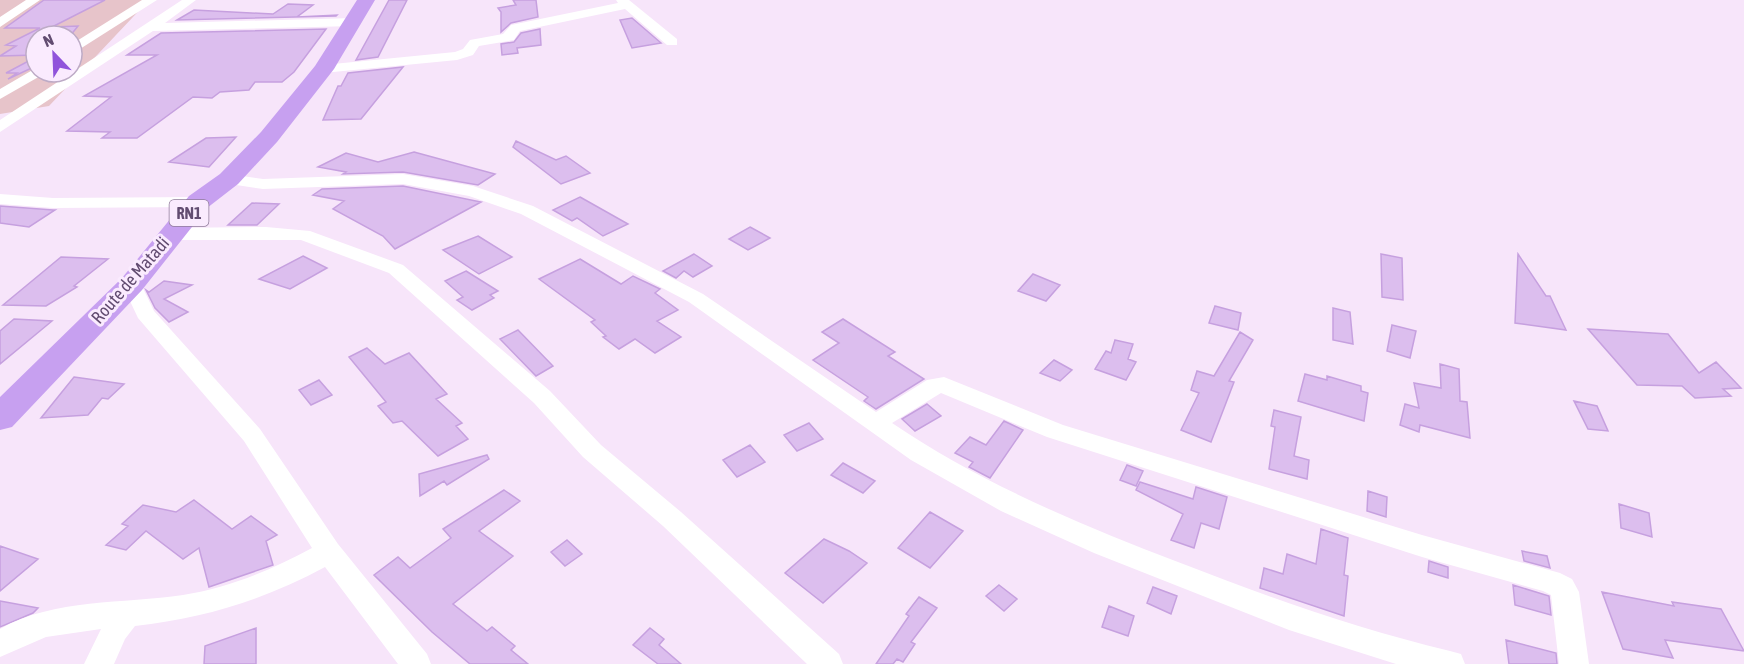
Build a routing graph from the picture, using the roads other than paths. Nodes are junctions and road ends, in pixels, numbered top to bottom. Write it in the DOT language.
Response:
graph roads {
  1 [pos="34,0"];
  2 [pos="152,0"];
  3 [pos="190,0"];
  4 [pos="625,3"];
  5 [pos="360,11"];
  6 [pos="0,23"];
  7 [pos="150,27"];
  8 [pos="84,42"];
  9 [pos="672,42"];
  10 [pos="323,69"];
  11 [pos="24,80"];
  12 [pos="0,95"];
  13 [pos="0,127"];
  14 [pos="229,179"];
  15 [pos="0,199"];
  16 [pos="198,202"];
  17 [pos="169,234"];
  18 [pos="132,284"];
  19 [pos="0,418"];
  20 [pos="875,423"];
  21 [pos="329,552"];
  22 [pos="127,614"];
  23 [pos="0,644"];
  24 [pos="414,663"];
  25 [pos="99,664"];
  26 [pos="828,664"];
  27 [pos="1450,664"];
  28 [pos="1574,664"];
  1 -- 6 [label="street"];
  2 -- 8 [label="street"];
  3 -- 7 [label="street"];
  4 -- 9 [label="street"];
  4 -- 10 [label="street"];
  5 -- 7 [label="street"];
  5 -- 10 [label="highway, Route de Matadi / RN1"];
  7 -- 13 [label="street"];
  10 -- 14 [label="highway, Route de Matadi / RN1"];
  11 -- 12 [label="street"];
  14 -- 16 [label="highway, Route de Matadi / RN1"];
  14 -- 20 [label="street"];
  15 -- 16 [label="street"];
  16 -- 17 [label="highway, Route de Matadi / RN1"];
  17 -- 18 [label="highway, Route de Matadi / RN1"];
  17 -- 26 [label="street"];
  18 -- 19 [label="highway, Route de Matadi / RN1"];
  18 -- 21 [label="street"];
  20 -- 27 [label="street"];
  20 -- 28 [label="street"];
  21 -- 22 [label="street"];
  21 -- 24 [label="street"];
  22 -- 23 [label="street"];
  22 -- 25 [label="street"];
}
